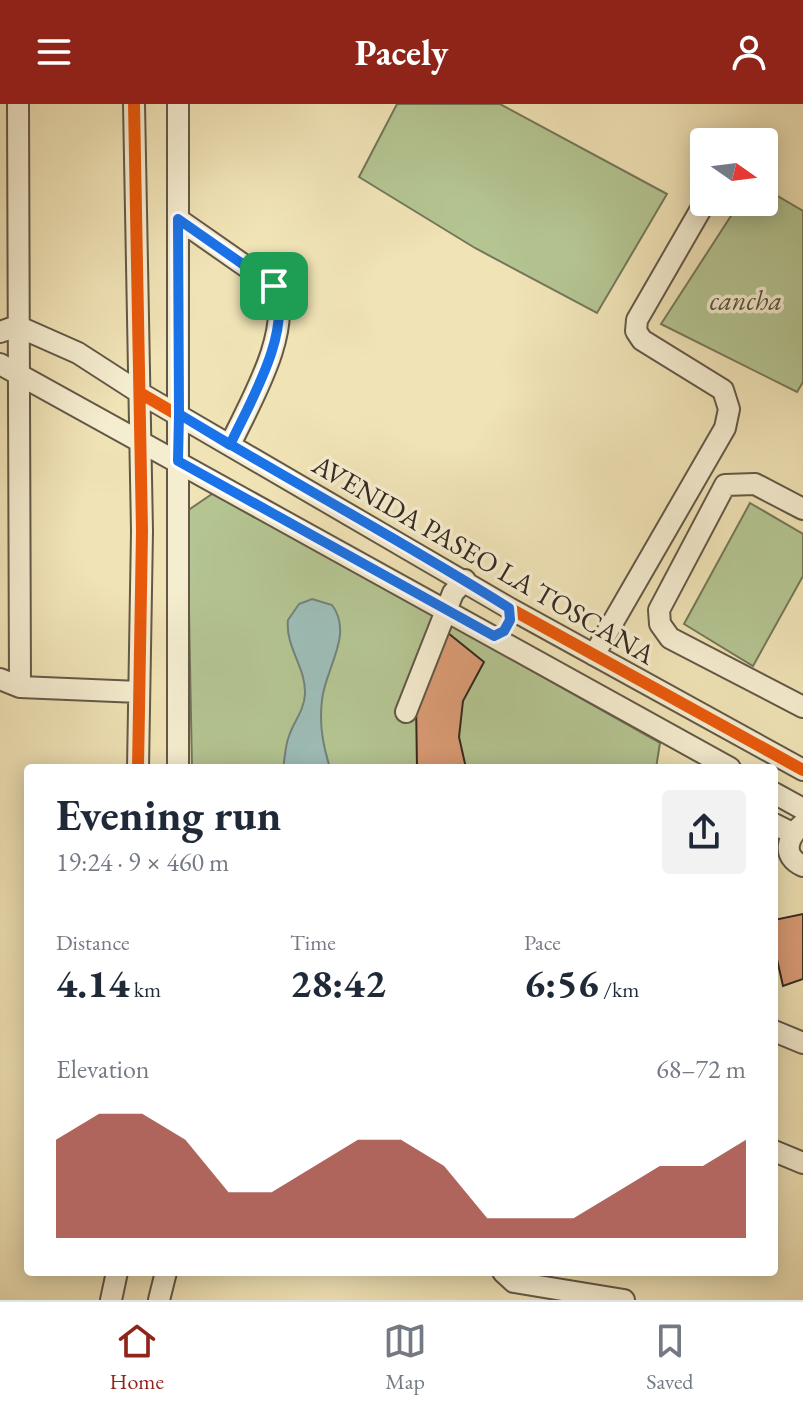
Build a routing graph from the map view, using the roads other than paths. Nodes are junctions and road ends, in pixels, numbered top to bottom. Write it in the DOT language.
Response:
graph roads {
  1 [pos="18,104"];
  2 [pos="134,104"];
  3 [pos="178,104"];
  4 [pos="697,216"];
  5 [pos="178,219"];
  6 [pos="8,329"];
  7 [pos="0,364"];
  8 [pos="18,376"];
  9 [pos="140,393"];
  10 [pos="9,408"];
  11 [pos="179,414"];
  12 [pos="141,443"];
  13 [pos="230,445"];
  14 [pos="178,461"];
  15 [pos="803,509"];
  16 [pos="664,533"];
  17 [pos="693,546"];
  18 [pos="465,580"];
  19 [pos="509,608"];
  20 [pos="448,610"];
  21 [pos="9,617"];
  22 [pos="494,636"];
  23 [pos="594,655"];
  24 [pos="0,679"];
  25 [pos="20,687"];
  26 [pos="139,692"];
  27 [pos="803,707"];
  28 [pos="406,712"];
  29 [pos="698,760"];
  30 [pos="138,764"];
  31 [pos="178,764"];
  32 [pos="803,770"];
  33 [pos="778,797"];
  34 [pos="796,815"];
  35 [pos="803,866"];
  36 [pos="778,1033"];
  37 [pos="803,1043"];
  38 [pos="778,1153"];
  39 [pos="803,1163"];
  40 [pos="116,1276"];
  41 [pos="165,1276"];
  42 [pos="507,1276"];
  43 [pos="111,1300"];
  44 [pos="159,1300"];
  45 [pos="624,1300"];
  1 -- 6 [label="street"];
  2 -- 9 [label="street"];
  3 -- 5 [label="street"];
  4 -- 16 [label="street"];
  5 -- 11 [label="street"];
  5 -- 13 [label="street"];
  6 -- 8 [label="street"];
  6 -- 9 [label="street, AVENIDA PASEO LA TOSCANA"];
  7 -- 8 [label="street"];
  8 -- 10 [label="street"];
  8 -- 12 [label="street"];
  9 -- 11 [label="street, AVENIDA PASEO LA TOSCANA"];
  9 -- 12 [label="street"];
  10 -- 21 [label="street"];
  11 -- 13 [label="street, AVENIDA PASEO LA TOSCANA"];
  11 -- 14 [label="street"];
  12 -- 14 [label="street"];
  12 -- 26 [label="street"];
  13 -- 18 [label="street, AVENIDA PASEO LA TOSCANA"];
  14 -- 20 [label="street"];
  14 -- 31 [label="street"];
  15 -- 17 [label="street"];
  16 -- 17 [label="street"];
  16 -- 23 [label="street"];
  17 -- 27 [label="street"];
  18 -- 19 [label="street, AVENIDA PASEO LA TOSCANA"];
  18 -- 20 [label="street"];
  19 -- 22 [label="street"];
  19 -- 23 [label="street, AVENIDA PASEO LA TOSCANA"];
  20 -- 22 [label="street"];
  20 -- 28 [label="street"];
  21 -- 25 [label="street"];
  22 -- 29 [label="street"];
  23 -- 32 [label="street, AVENIDA PASEO LA TOSCANA"];
  24 -- 25 [label="street"];
  25 -- 26 [label="street"];
  26 -- 30 [label="street"];
  33 -- 34 [label="street"];
  34 -- 35 [label="street"];
  36 -- 37 [label="street"];
  38 -- 39 [label="street"];
  40 -- 43 [label="street"];
  41 -- 44 [label="street"];
  42 -- 45 [label="street"];
}
